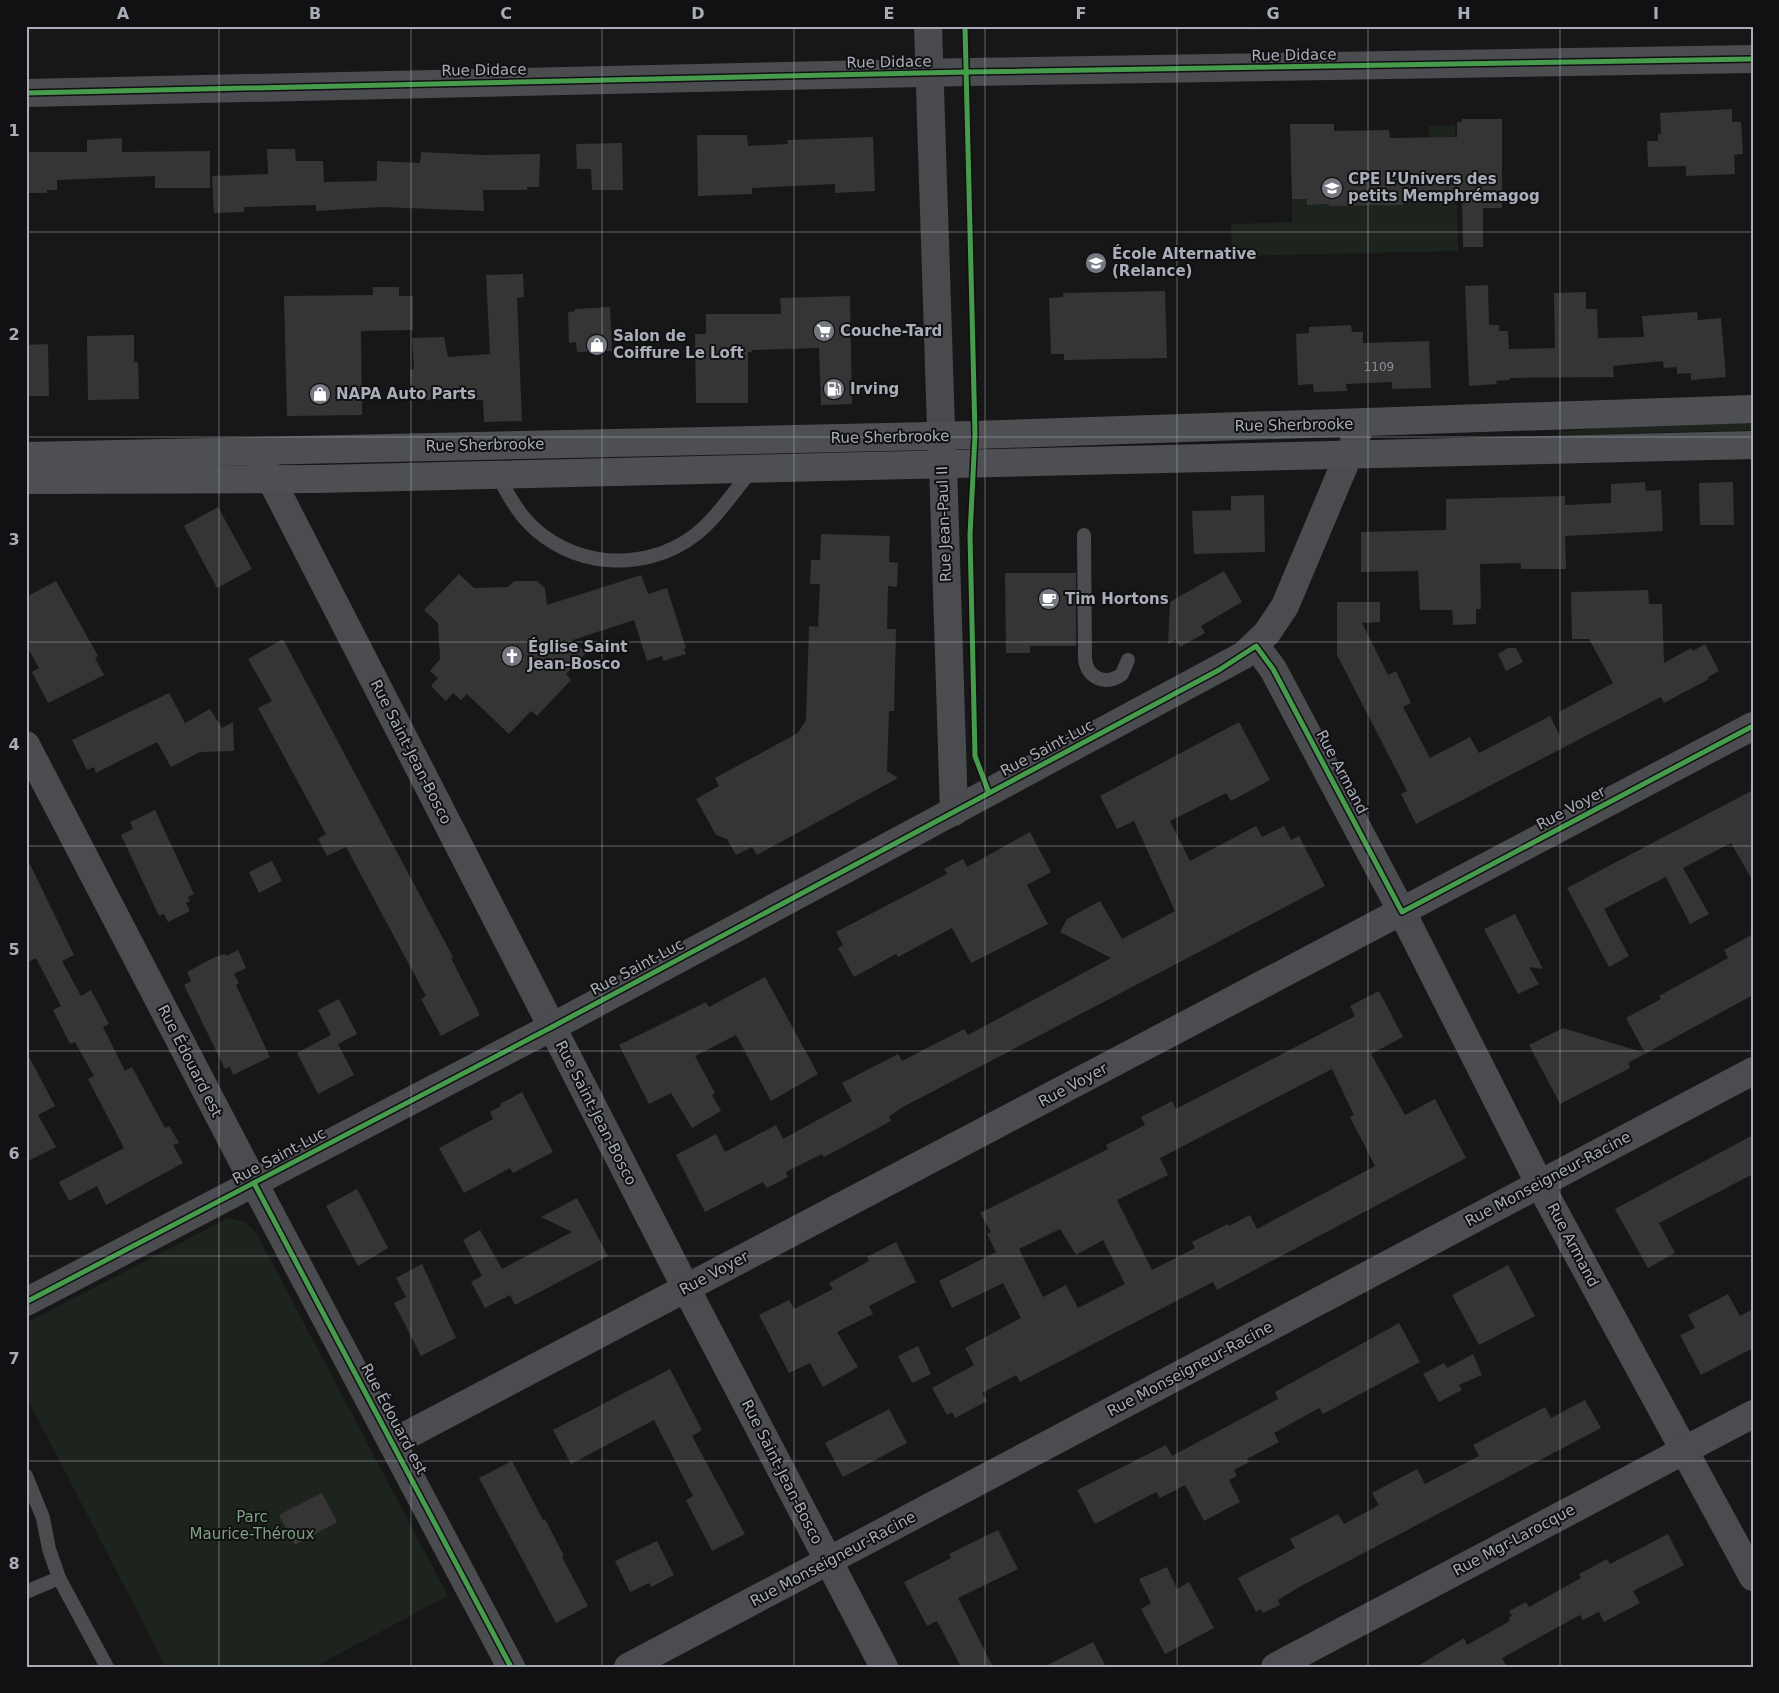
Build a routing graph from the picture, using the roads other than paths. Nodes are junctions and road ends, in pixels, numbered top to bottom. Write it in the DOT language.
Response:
graph roads {
  1 [pos="928,26"];
  2 [pos="1753,58"];
  3 [pos="929,73"];
  4 [pos="26,93"];
  5 [pos="1753,410"];
  6 [pos="1362,423"];
  7 [pos="942,435"];
  8 [pos="1753,445"];
  9 [pos="256,450"];
  10 [pos="26,456"];
  11 [pos="1350,456"];
  12 [pos="942,465"];
  13 [pos="752,470"];
  14 [pos="497,475"];
  15 [pos="271,479"];
  16 [pos="26,480"];
  17 [pos="1084,535"];
  18 [pos="1256,646"];
  19 [pos="1128,660"];
  20 [pos="1753,726"];
  21 [pos="26,745"];
  22 [pos="954,812"];
  23 [pos="1402,912"];
  24 [pos="552,1027"];
  25 [pos="1753,1071"];
  26 [pos="254,1183"];
  27 [pos="1539,1183"];
  28 [pos="686,1288"];
  29 [pos="26,1302"];
  30 [pos="1753,1414"];
  31 [pos="392,1442"];
  32 [pos="1683,1450"];
  33 [pos="26,1476"];
  34 [pos="828,1562"];
  35 [pos="1753,1577"];
  36 [pos="59,1578"];
  37 [pos="26,1592"];
  38 [pos="107,1667"];
  39 [pos="511,1667"];
  40 [pos="628,1667"];
  41 [pos="884,1667"];
  42 [pos="1275,1667"];
  1 -- 3 [label="street, Rue Jean-Paul II"];
  2 -- 3 [label="street, Rue Didace"];
  3 -- 4 [label="street, Rue Didace"];
  3 -- 7 [label="street, Rue Jean-Paul II"];
  5 -- 6 [label="main road, Rue Sherbrooke"];
  6 -- 7 [label="main road, Rue Sherbrooke"];
  6 -- 11 [label="street, Rue Saint-Luc"];
  7 -- 9 [label="main road, Rue Sherbrooke"];
  7 -- 12 [label="street, Rue Jean-Paul II"];
  8 -- 11 [label="main road, Rue Sherbrooke"];
  9 -- 10 [label="main road, Rue Sherbrooke"];
  9 -- 15 [label="street, Rue Saint-Jean-Bosco"];
  11 -- 12 [label="main road, Rue Sherbrooke"];
  11 -- 18 [label="street, Rue Saint-Luc"];
  12 -- 13 [label="main road, Rue Sherbrooke"];
  12 -- 22 [label="street, Rue Jean-Paul II"];
  13 -- 14 [label="main road, Rue Sherbrooke"];
  13 -- 14 [label="lane"];
  14 -- 15 [label="main road, Rue Sherbrooke"];
  15 -- 16 [label="main road, Rue Sherbrooke"];
  15 -- 24 [label="street, Rue Saint-Jean-Bosco"];
  17 -- 19 [label="lane"];
  18 -- 22 [label="street, Rue Saint-Luc"];
  18 -- 23 [label="street, Rue Armand"];
  20 -- 23 [label="street, Rue Voyer"];
  21 -- 26 [label="street, Rue Édouard est"];
  22 -- 24 [label="street, Rue Saint-Luc"];
  23 -- 27 [label="street, Rue Armand"];
  23 -- 28 [label="street, Rue Voyer"];
  24 -- 26 [label="street, Rue Saint-Luc"];
  24 -- 28 [label="street, Rue Saint-Jean-Bosco"];
  25 -- 27 [label="street, Rue Monseigneur-Racine"];
  26 -- 29 [label="street, Rue Saint-Luc"];
  26 -- 31 [label="street, Rue Édouard est"];
  27 -- 32 [label="street, Rue Armand"];
  27 -- 34 [label="street, Rue Monseigneur-Racine"];
  28 -- 31 [label="street, Rue Voyer"];
  28 -- 34 [label="street, Rue Saint-Jean-Bosco"];
  30 -- 32 [label="street, Rue Mgr-Larocque"];
  31 -- 39 [label="street, Rue Édouard est"];
  32 -- 35 [label="street, Rue Armand"];
  32 -- 42 [label="street, Rue Mgr-Larocque"];
  33 -- 36 [label="lane"];
  34 -- 40 [label="street, Rue Monseigneur-Racine"];
  34 -- 41 [label="street, Rue Saint-Jean-Bosco"];
  36 -- 37 [label="lane"];
  36 -- 38 [label="lane"];
}
